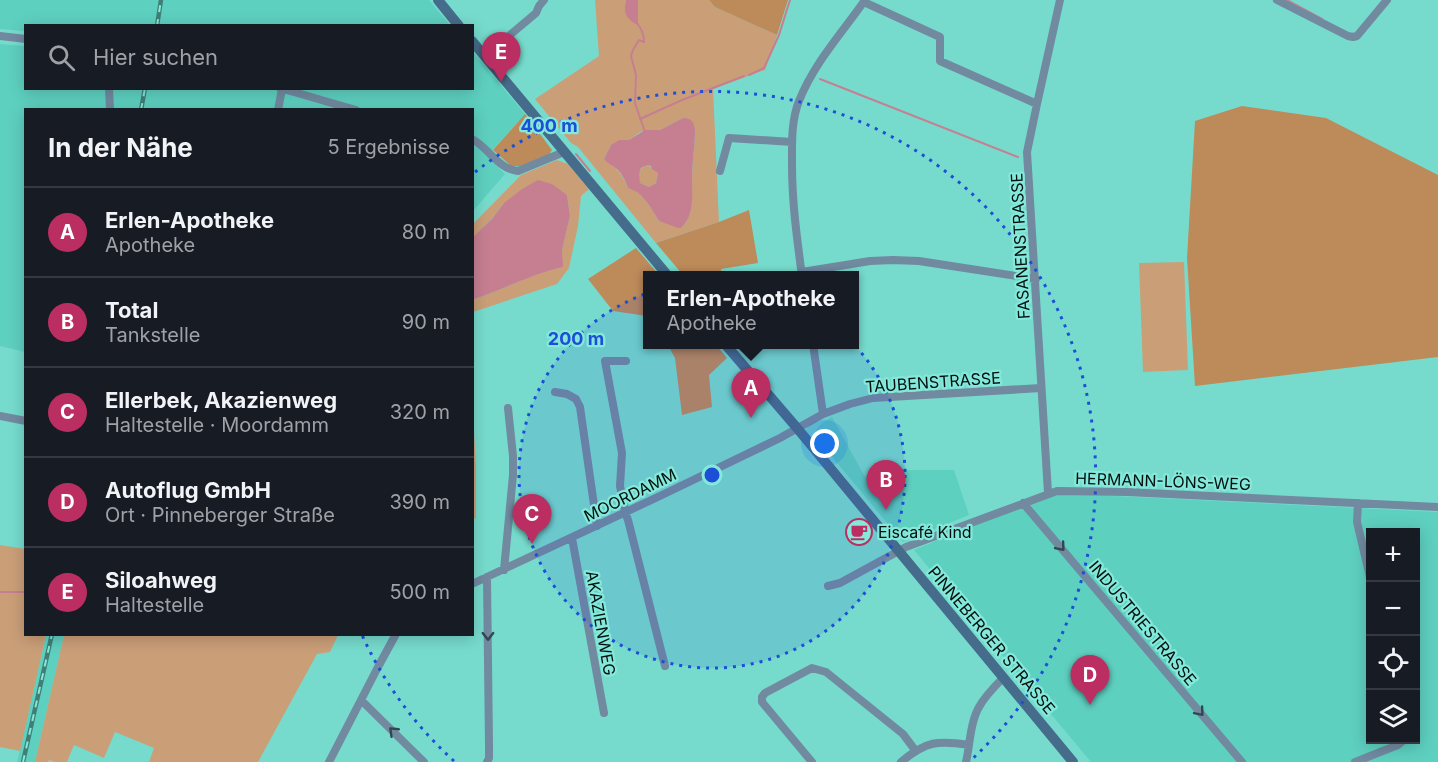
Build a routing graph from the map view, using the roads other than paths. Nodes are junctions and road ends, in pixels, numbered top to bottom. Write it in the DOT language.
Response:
graph roads {
  1 [pos="438,0"];
  2 [pos="544,0"];
  3 [pos="1060,0"];
  4 [pos="1277,0"];
  5 [pos="1387,0"];
  6 [pos="864,1"];
  7 [pos="457,24"];
  8 [pos="0,36"];
  9 [pos="24,39"];
  10 [pos="474,43"];
  11 [pos="485,56"];
  12 [pos="109,90"];
  13 [pos="281,90"];
  14 [pos="285,90"];
  15 [pos="1037,104"];
  16 [pos="110,108"];
  17 [pos="278,108"];
  18 [pos="349,108"];
  19 [pos="474,140"];
  20 [pos="792,142"];
  21 [pos="563,150"];
  22 [pos="720,171"];
  23 [pos="664,271"];
  24 [pos="802,271"];
  25 [pos="818,271"];
  26 [pos="1036,279"];
  27 [pos="728,349"];
  28 [pos="814,349"];
  29 [pos="626,361"];
  30 [pos="1041,388"];
  31 [pos="555,392"];
  32 [pos="508,408"];
  33 [pos="823,414"];
  34 [pos="0,416"];
  35 [pos="24,421"];
  36 [pos="797,428"];
  37 [pos="1048,493"];
  38 [pos="1023,503"];
  39 [pos="1358,503"];
  40 [pos="1438,507"];
  41 [pos="625,512"];
  42 [pos="597,526"];
  43 [pos="572,538"];
  44 [pos="898,550"];
  45 [pos="1366,557"];
  46 [pos="504,570"];
  47 [pos="487,578"];
  48 [pos="474,583"];
  49 [pos="828,586"];
  50 [pos="395,636"];
  51 [pos="665,666"];
  52 [pos="1003,678"];
  53 [pos="361,700"];
  54 [pos="604,713"];
  55 [pos="1399,744"];
  56 [pos="969,745"];
  57 [pos="915,750"];
  58 [pos="329,762"];
  59 [pos="424,762"];
  60 [pos="487,762"];
  61 [pos="812,762"];
  62 [pos="901,762"];
  63 [pos="966,762"];
  64 [pos="1073,762"];
  65 [pos="1242,762"];
  66 [pos="1355,762"];
  1 -- 7 [label="main road"];
  2 -- 11 [label="street"];
  3 -- 15 [label="street, FASANENSTRASSE"];
  4 -- 5 [label="street"];
  6 -- 15 [label="street"];
  6 -- 20 [label="street"];
  8 -- 9 [label="street"];
  10 -- 11 [label="main road"];
  11 -- 21 [label="main road"];
  12 -- 16 [label="street"];
  13 -- 17 [label="street"];
  14 -- 18 [label="street"];
  15 -- 26 [label="street, FASANENSTRASSE"];
  19 -- 21 [label="street"];
  20 -- 22 [label="street"];
  20 -- 24 [label="street"];
  21 -- 23 [label="main road"];
  25 -- 26 [label="street"];
  26 -- 30 [label="street, FASANENSTRASSE"];
  27 -- 36 [label="main road, PINNEBERGER STRASSE"];
  28 -- 33 [label="street"];
  29 -- 41 [label="street"];
  30 -- 33 [label="street, TAUBENSTRASSE"];
  30 -- 37 [label="street, FASANENSTRASSE"];
  31 -- 42 [label="street"];
  32 -- 46 [label="street"];
  33 -- 36 [label="street, TAUBENSTRASSE"];
  34 -- 35 [label="street"];
  36 -- 41 [label="street, MOORDAMM"];
  36 -- 44 [label="main road, PINNEBERGER STRASSE"];
  37 -- 38 [label="street, HERMANN-LÖNS-WEG"];
  37 -- 39 [label="street, HERMANN-LÖNS-WEG"];
  38 -- 44 [label="street, HERMANN-LÖNS-WEG"];
  38 -- 65 [label="street, INDUSTRIESTRASSE, one-way"];
  39 -- 40 [label="street, HERMANN-LÖNS-WEG"];
  39 -- 45 [label="street"];
  41 -- 42 [label="street, MOORDAMM"];
  41 -- 51 [label="street"];
  42 -- 43 [label="street, MOORDAMM"];
  43 -- 46 [label="street, MOORDAMM"];
  43 -- 54 [label="street, AKAZIENWEG"];
  44 -- 49 [label="street, HERMANN-LÖNS-WEG"];
  44 -- 52 [label="main road, PINNEBERGER STRASSE"];
  46 -- 47 [label="street, MOORDAMM"];
  47 -- 48 [label="street, MOORDAMM"];
  47 -- 60 [label="street, one-way"];
  50 -- 53 [label="street"];
  52 -- 56 [label="street"];
  52 -- 64 [label="main road, PINNEBERGER STRASSE"];
  53 -- 58 [label="street"];
  59 -- 53 [label="street, one-way"];
  55 -- 66 [label="street"];
  56 -- 57 [label="street"];
  56 -- 63 [label="street"];
  57 -- 61 [label="street"];
  57 -- 62 [label="street"];
}
